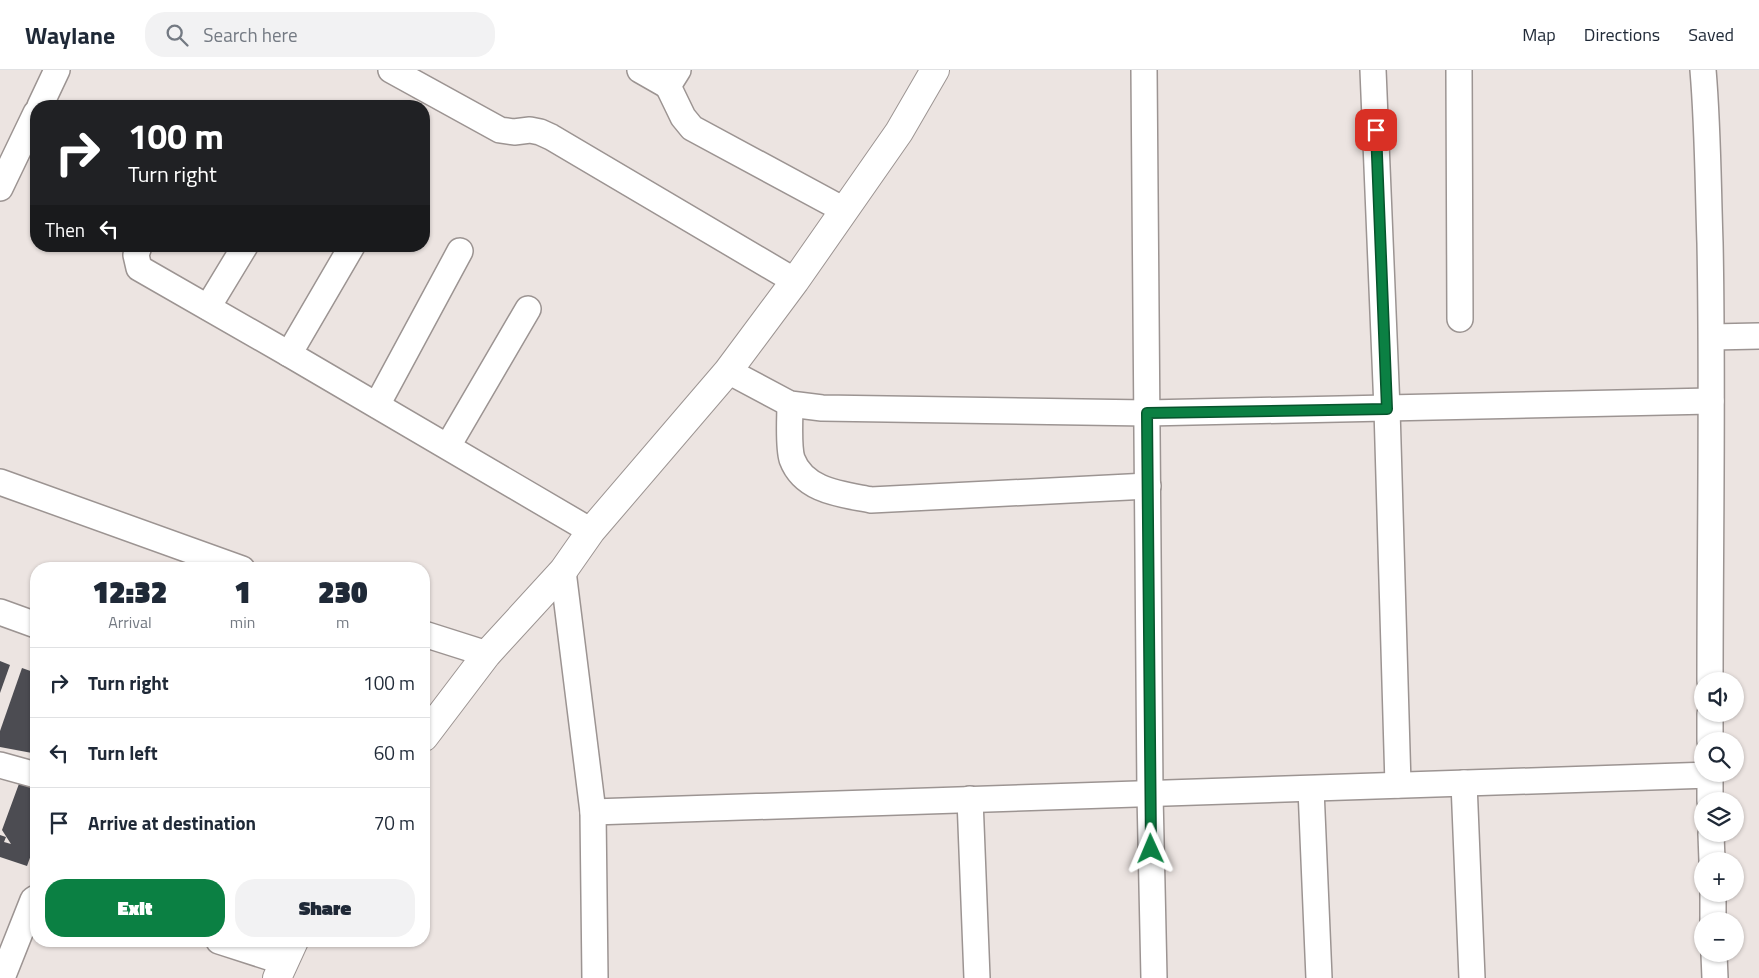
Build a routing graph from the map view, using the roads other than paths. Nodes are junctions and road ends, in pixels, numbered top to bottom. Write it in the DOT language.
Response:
graph roads {
  1 [pos="57,70"];
  2 [pos="391,70"];
  3 [pos="640,70"];
  4 [pos="935,70"];
  5 [pos="1144,70"];
  6 [pos="1373,70"];
  7 [pos="1459,70"];
  8 [pos="1703,70"];
  9 [pos="673,78"];
  10 [pos="43,100"];
  11 [pos="30,126"];
  12 [pos="0,188"];
  13 [pos="844,210"];
  14 [pos="460,251"];
  15 [pos="137,252"];
  16 [pos="241,252"];
  17 [pos="349,252"];
  18 [pos="795,281"];
  19 [pos="208,307"];
  20 [pos="528,309"];
  21 [pos="1460,319"];
  22 [pos="1759,336"];
  23 [pos="1712,337"];
  24 [pos="290,354"];
  25 [pos="728,370"];
  26 [pos="1711,401"];
  27 [pos="790,404"];
  28 [pos="377,405"];
  29 [pos="1387,409"];
  30 [pos="1147,413"];
  31 [pos="448,446"];
  32 [pos="0,482"];
  33 [pos="1148,486"];
  34 [pos="591,531"];
  35 [pos="223,562"];
  36 [pos="563,571"];
  37 [pos="0,612"];
  38 [pos="30,622"];
  39 [pos="430,636"];
  40 [pos="487,654"];
  41 [pos="1710,672"];
  42 [pos="430,729"];
  43 [pos="0,764"];
  44 [pos="30,773"];
  45 [pos="1694,775"];
  46 [pos="1464,783"];
  47 [pos="1398,785"];
  48 [pos="1310,788"];
  49 [pos="1150,794"];
  50 [pos="970,800"];
  51 [pos="593,812"];
  52 [pos="30,908"];
  53 [pos="240,947"];
  54 [pos="285,960"];
  55 [pos="1714,962"];
  56 [pos="2,978"];
  57 [pos="595,978"];
  58 [pos="977,978"];
  59 [pos="1154,978"];
  60 [pos="1319,978"];
  61 [pos="1472,978"];
  62 [pos="1715,978"];
  1 -- 10 [label="street"];
  2 -- 18 [label="street"];
  3 -- 9 [label="street"];
  4 -- 13 [label="street"];
  5 -- 30 [label="street"];
  6 -- 29 [label="street"];
  7 -- 21 [label="street"];
  8 -- 23 [label="street"];
  9 -- 13 [label="street"];
  11 -- 12 [label="street"];
  13 -- 18 [label="street"];
  14 -- 28 [label="street"];
  15 -- 19 [label="street"];
  16 -- 19 [label="street"];
  17 -- 24 [label="street"];
  18 -- 25 [label="street"];
  19 -- 24 [label="street"];
  20 -- 31 [label="street"];
  22 -- 23 [label="street"];
  23 -- 26 [label="street"];
  24 -- 28 [label="street"];
  25 -- 27 [label="street"];
  25 -- 34 [label="street"];
  26 -- 29 [label="street"];
  26 -- 41 [label="street"];
  27 -- 30 [label="street"];
  27 -- 33 [label="street"];
  28 -- 31 [label="street"];
  29 -- 30 [label="street"];
  29 -- 47 [label="street"];
  30 -- 33 [label="street"];
  31 -- 34 [label="street"];
  32 -- 35 [label="street"];
  33 -- 49 [label="street"];
  34 -- 36 [label="street"];
  36 -- 40 [label="street"];
  36 -- 51 [label="street"];
  37 -- 38 [label="street"];
  39 -- 40 [label="street"];
  40 -- 42 [label="street"];
  43 -- 44 [label="street"];
  45 -- 46 [label="street"];
  46 -- 47 [label="street"];
  46 -- 61 [label="street"];
  47 -- 48 [label="street"];
  48 -- 49 [label="street"];
  48 -- 60 [label="street"];
  49 -- 50 [label="street"];
  49 -- 59 [label="street"];
  50 -- 51 [label="street"];
  50 -- 58 [label="street"];
  51 -- 57 [label="street"];
  52 -- 56 [label="street"];
  53 -- 54 [label="street"];
  55 -- 62 [label="street"];
}
